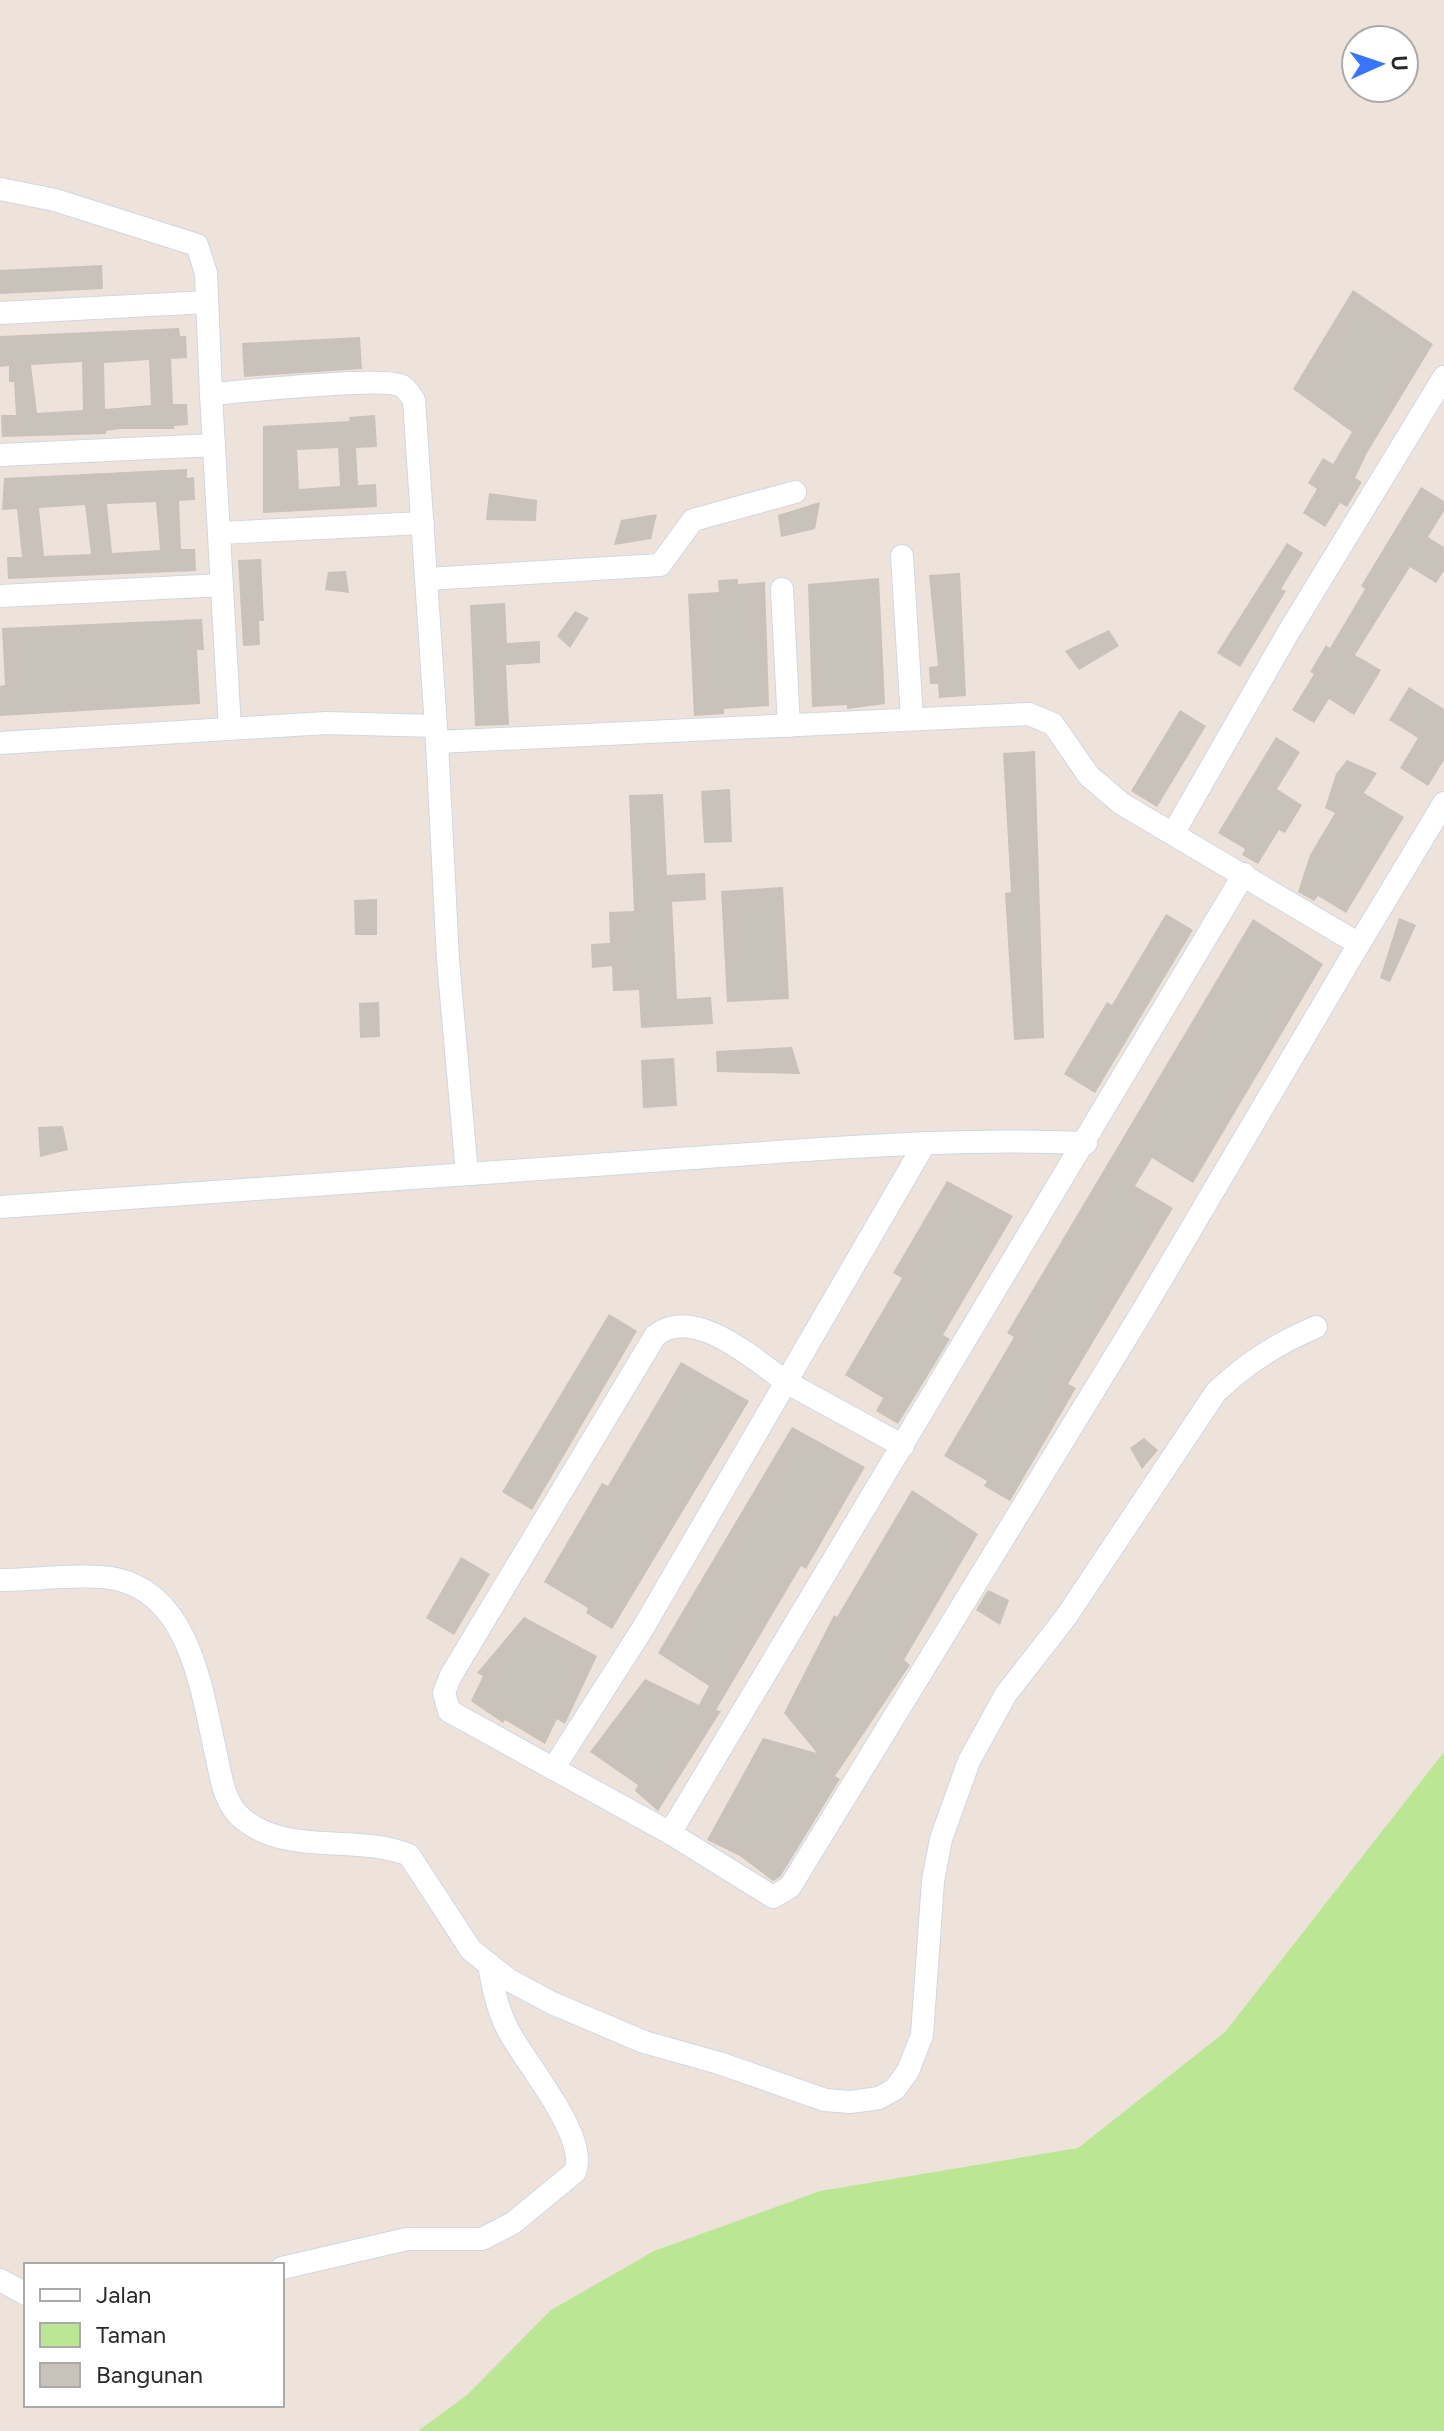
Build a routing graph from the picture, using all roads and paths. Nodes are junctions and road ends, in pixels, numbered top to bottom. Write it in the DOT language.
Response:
graph roads {
  1 [pos="0,189"];
  2 [pos="207,302"];
  3 [pos="0,313"];
  4 [pos="1444,377"];
  5 [pos="211,394"];
  6 [pos="214,445"];
  7 [pos="0,455"];
  8 [pos="795,492"];
  9 [pos="423,523"];
  10 [pos="219,533"];
  11 [pos="902,556"];
  12 [pos="427,579"];
  13 [pos="222,585"];
  14 [pos="782,589"];
  15 [pos="0,596"];
  16 [pos="912,719"];
  17 [pos="789,726"];
  18 [pos="230,729"];
  19 [pos="437,734"];
  20 [pos="0,743"];
  21 [pos="1444,803"];
  22 [pos="1174,832"];
  23 [pos="1244,874"];
  24 [pos="1359,944"];
  25 [pos="925,1143"];
  26 [pos="1086,1143"];
  27 [pos="467,1174"];
  28 [pos="0,1207"];
  29 [pos="1316,1327"];
  30 [pos="786,1382"];
  31 [pos="903,1446"];
  32 [pos="0,1580"];
  33 [pos="553,1769"];
  34 [pos="670,1833"];
  35 [pos="489,1964"];
  36 [pos="284,2268"];
  37 [pos="0,2280"];
  38 [pos="24,2293"];
  1 -- 2 [label="street"];
  2 -- 3 [label="street"];
  2 -- 5 [label="street"];
  4 -- 22 [label="street"];
  5 -- 6 [label="street"];
  5 -- 9 [label="street"];
  6 -- 7 [label="street"];
  6 -- 10 [label="street"];
  8 -- 12 [label="street"];
  9 -- 10 [label="street"];
  9 -- 12 [label="street"];
  10 -- 13 [label="street"];
  11 -- 16 [label="street"];
  12 -- 19 [label="street"];
  13 -- 15 [label="street"];
  13 -- 18 [label="street"];
  14 -- 17 [label="street"];
  16 -- 17 [label="street"];
  16 -- 22 [label="street"];
  17 -- 19 [label="street"];
  18 -- 19 [label="street"];
  18 -- 20 [label="street"];
  19 -- 27 [label="street"];
  21 -- 24 [label="street"];
  22 -- 23 [label="street"];
  23 -- 24 [label="street"];
  23 -- 26 [label="street"];
  24 -- 34 [label="street"];
  25 -- 26 [label="street"];
  25 -- 27 [label="street"];
  25 -- 30 [label="street"];
  26 -- 31 [label="street"];
  27 -- 28 [label="street"];
  29 -- 35 [label="street"];
  30 -- 31 [label="street"];
  30 -- 33 [label="street"];
  30 -- 33 [label="street"];
  31 -- 34 [label="street"];
  32 -- 35 [label="street"];
  33 -- 34 [label="street"];
  35 -- 36 [label="street"];
  37 -- 38 [label="street"];
}
